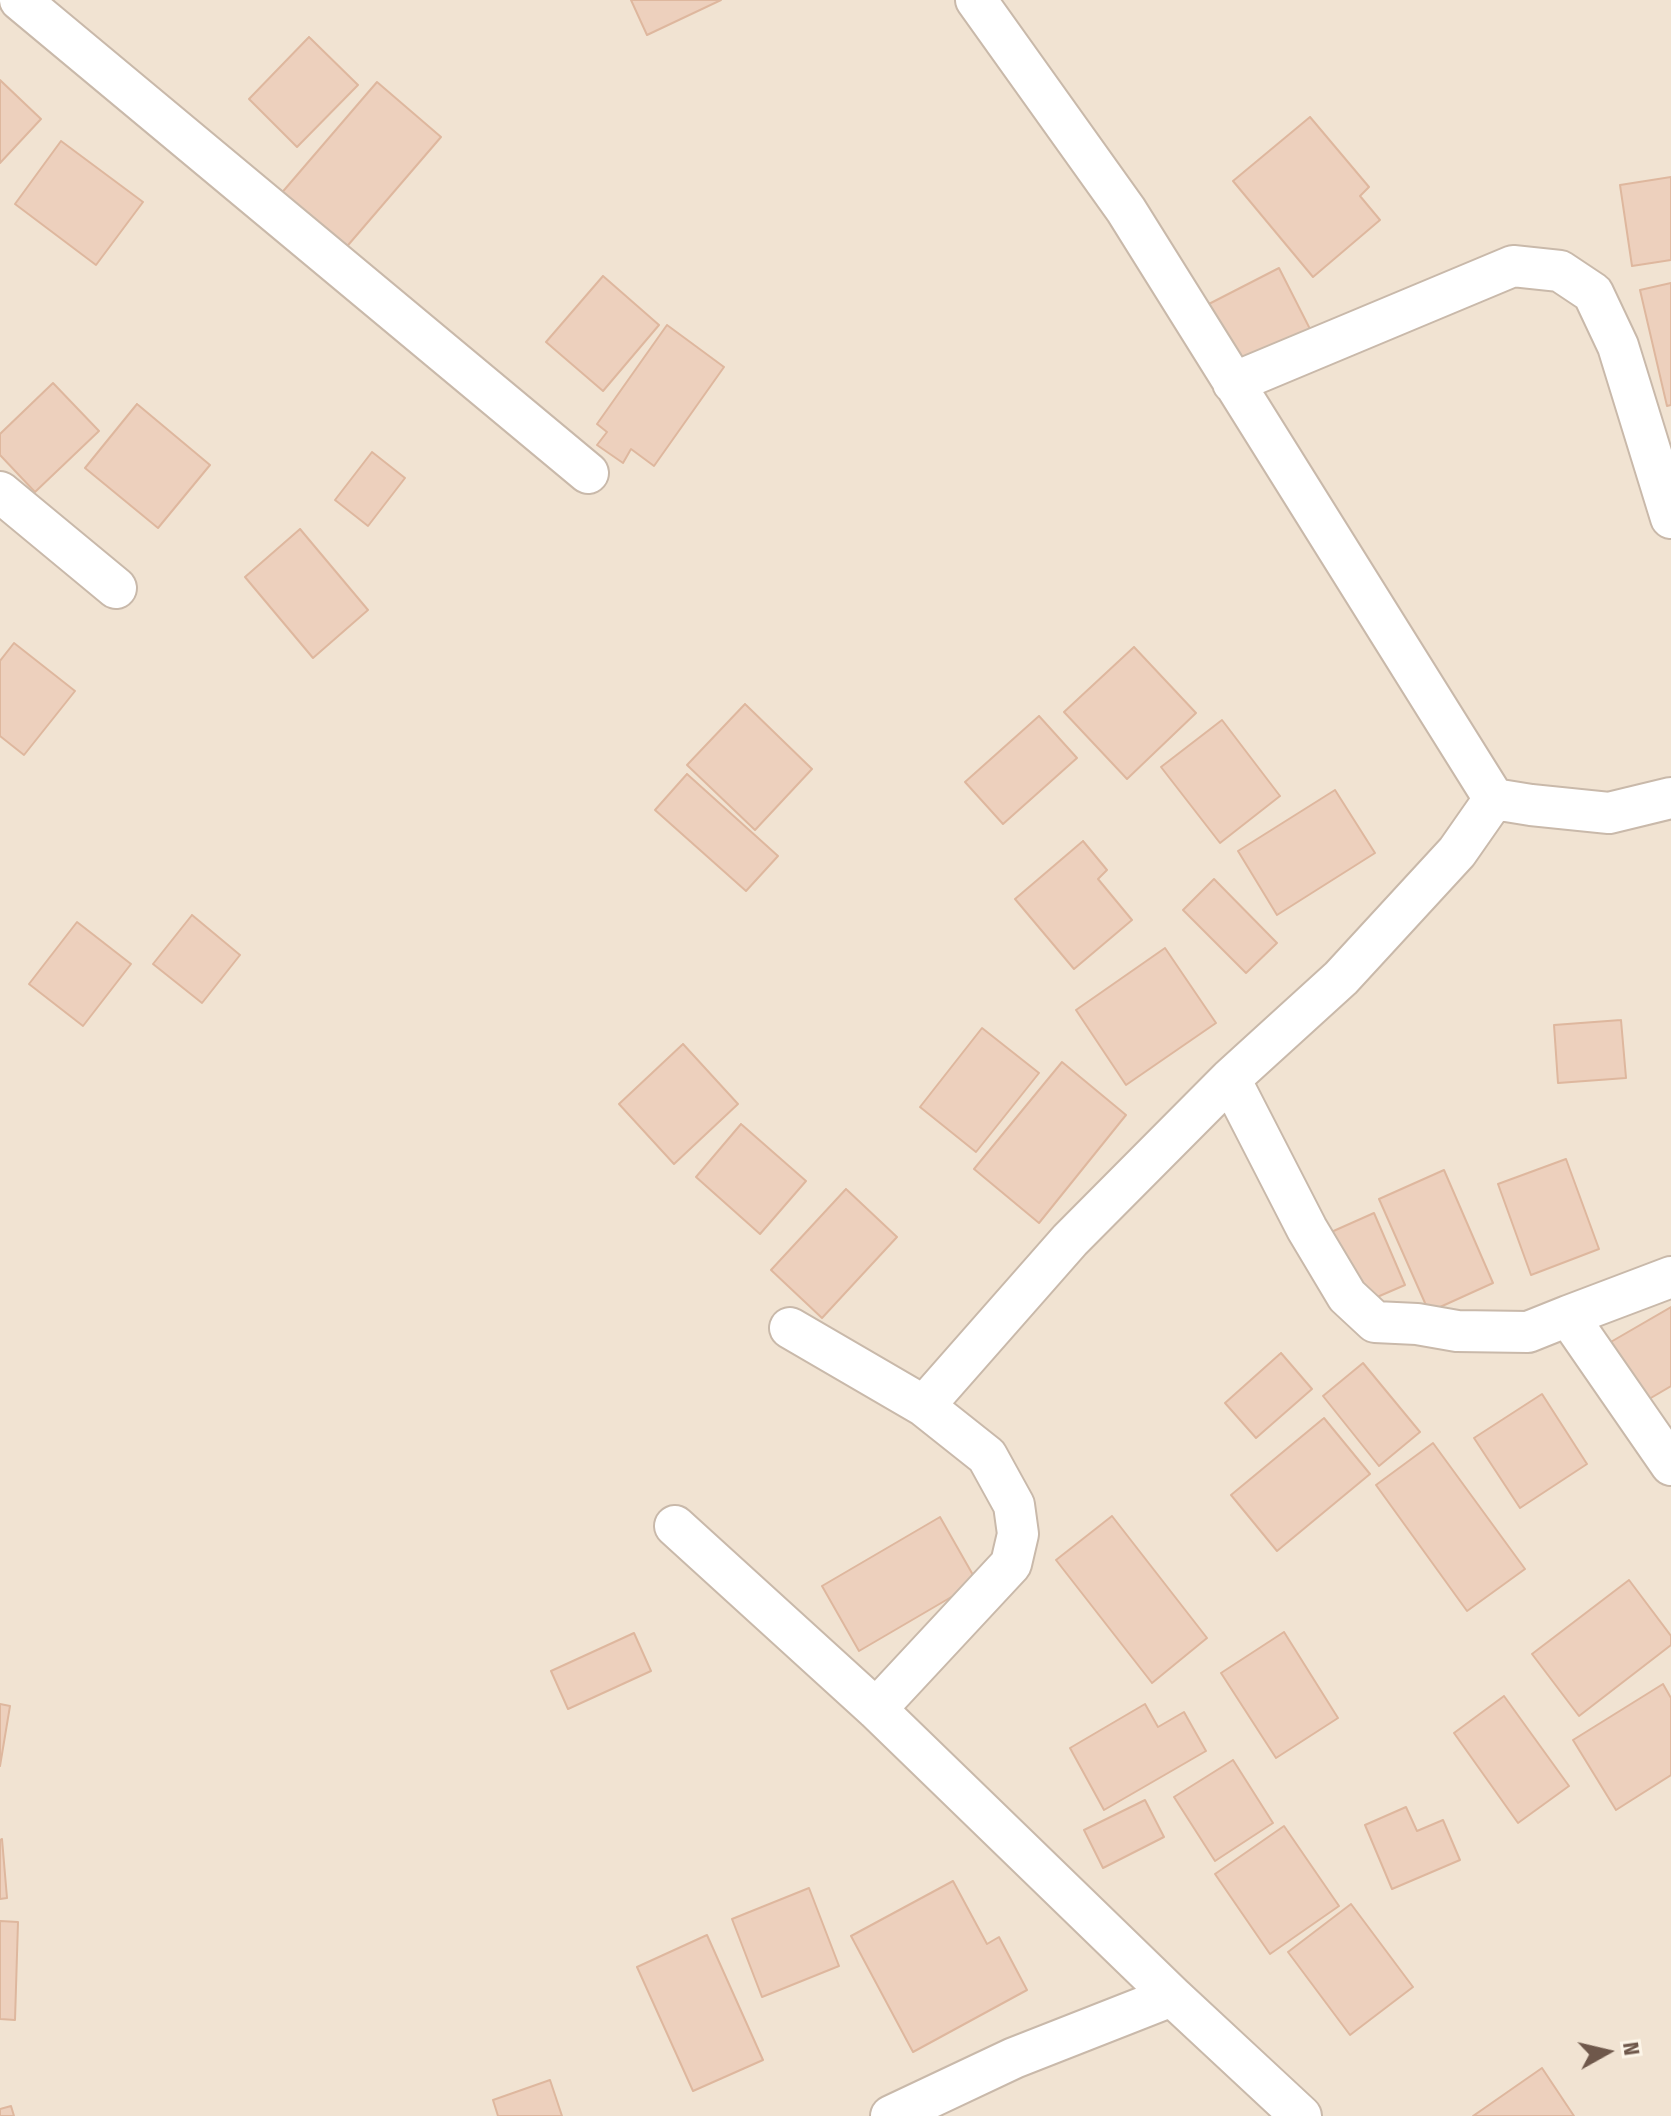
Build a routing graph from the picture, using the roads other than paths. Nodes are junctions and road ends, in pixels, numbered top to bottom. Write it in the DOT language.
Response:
graph roads {
  1 [pos="20,0"];
  2 [pos="976,0"];
  3 [pos="1233,383"];
  4 [pos="588,473"];
  5 [pos="0,492"];
  6 [pos="1671,518"];
  7 [pos="116,588"];
  8 [pos="1671,798"];
  9 [pos="1494,799"];
  10 [pos="1230,1079"];
  11 [pos="1671,1277"];
  12 [pos="1568,1316"];
  13 [pos="790,1328"];
  14 [pos="924,1406"];
  15 [pos="1671,1465"];
  16 [pos="675,1526"];
  17 [pos="876,1709"];
  18 [pos="1172,1996"];
  19 [pos="891,2116"];
  20 [pos="1301,2116"];
  1 -- 4 [label="street"];
  2 -- 3 [label="street"];
  3 -- 6 [label="street"];
  3 -- 9 [label="street"];
  5 -- 7 [label="street"];
  8 -- 9 [label="street"];
  9 -- 10 [label="street"];
  10 -- 12 [label="street"];
  10 -- 14 [label="street"];
  11 -- 12 [label="street"];
  12 -- 15 [label="street"];
  13 -- 14 [label="street"];
  14 -- 17 [label="street"];
  16 -- 17 [label="street"];
  17 -- 18 [label="street"];
  18 -- 19 [label="street"];
  18 -- 20 [label="street"];
}
